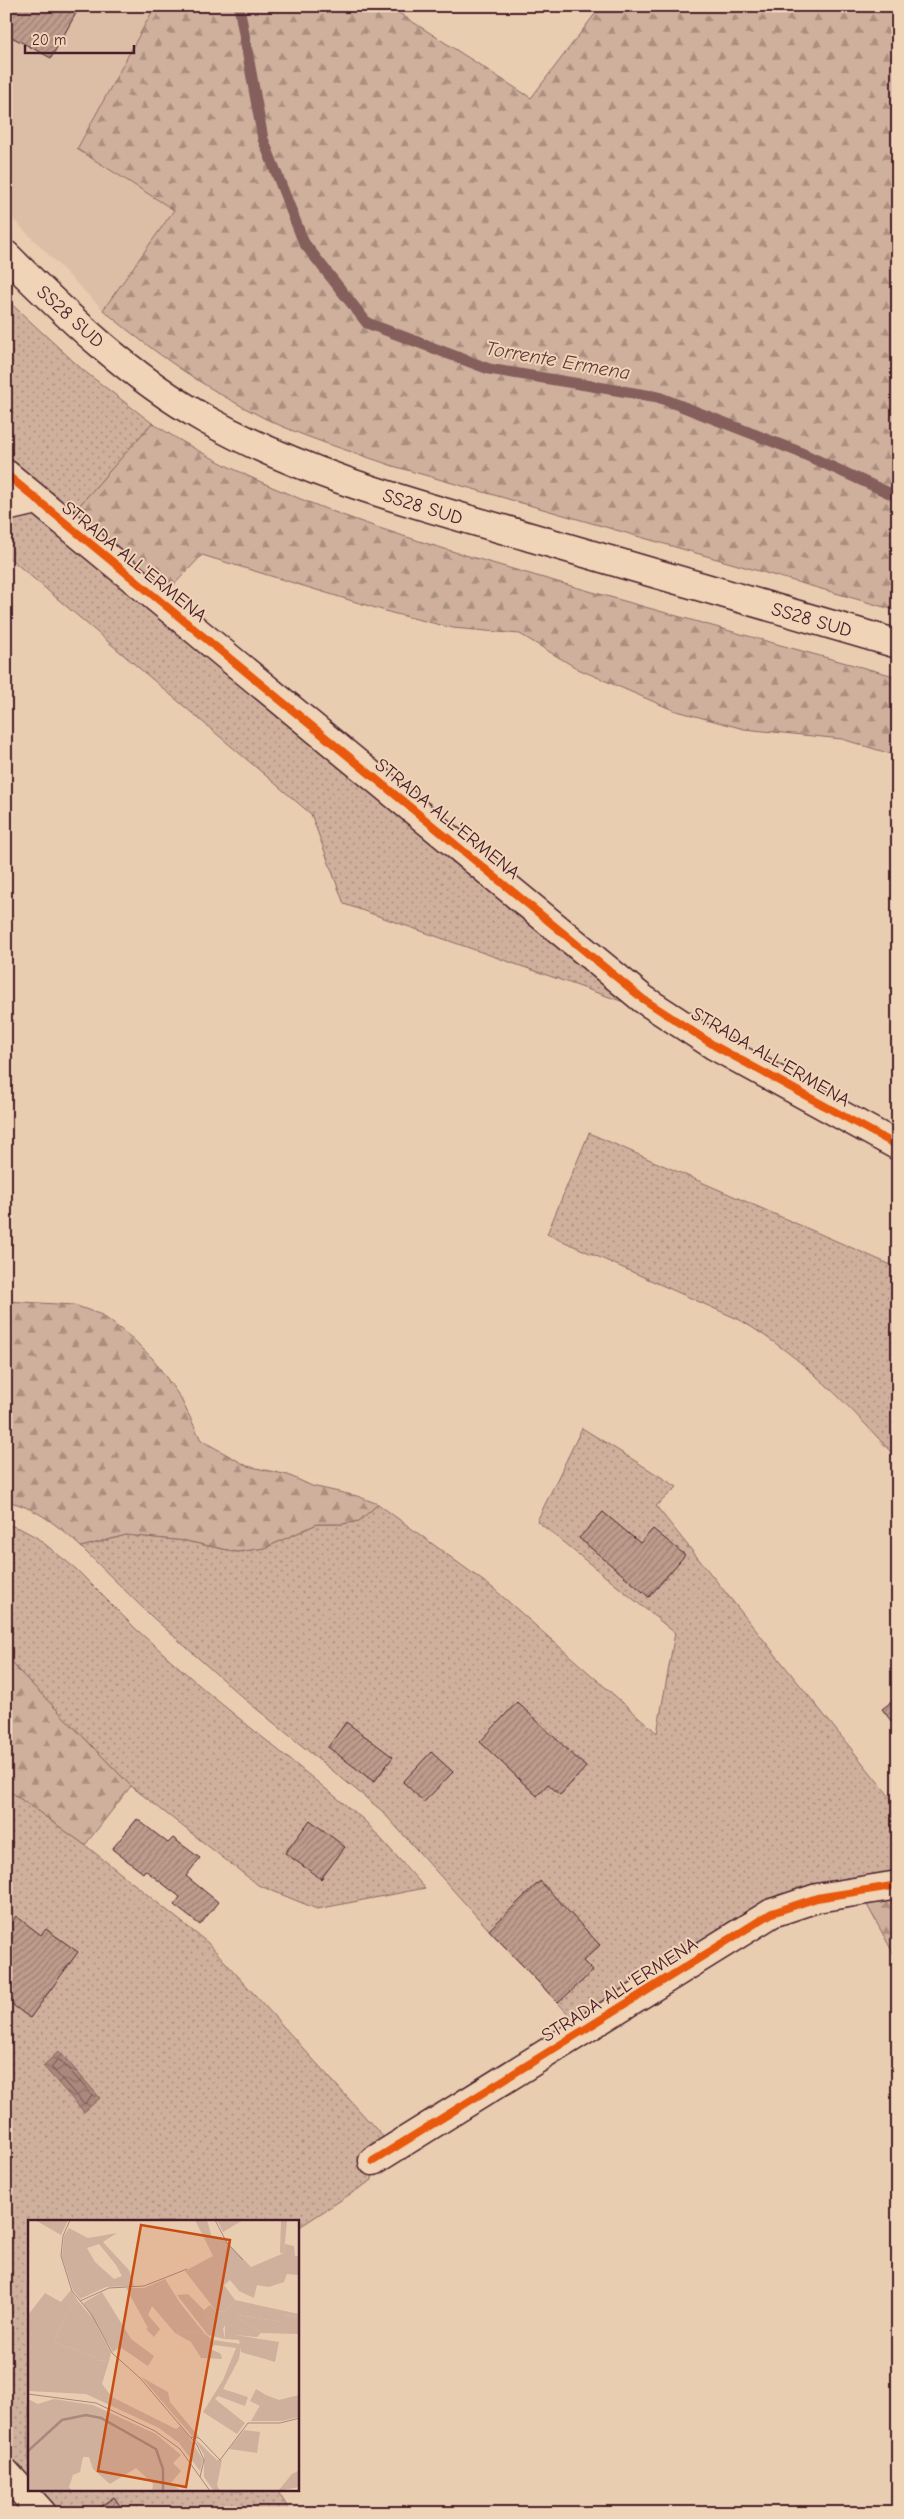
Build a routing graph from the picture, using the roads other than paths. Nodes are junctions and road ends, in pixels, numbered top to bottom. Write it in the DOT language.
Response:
graph roads {
  1 [pos="6,255"];
  2 [pos="6,474"];
  3 [pos="36,500"];
  4 [pos="6,507"];
  5 [pos="898,644"];
  6 [pos="898,1146"];
  7 [pos="898,1885"];
  8 [pos="373,2161"];
  9 [pos="6,2474"];
  10 [pos="42,2513"];
  1 -- 5 [label="street, SS28 SUD"];
  2 -- 3 [label="street, STRADA ALL'ERMENA"];
  3 -- 4 [label="street"];
  3 -- 6 [label="street, STRADA ALL'ERMENA"];
  7 -- 8 [label="street, STRADA ALL'ERMENA"];
  9 -- 10 [label="street"];
}
